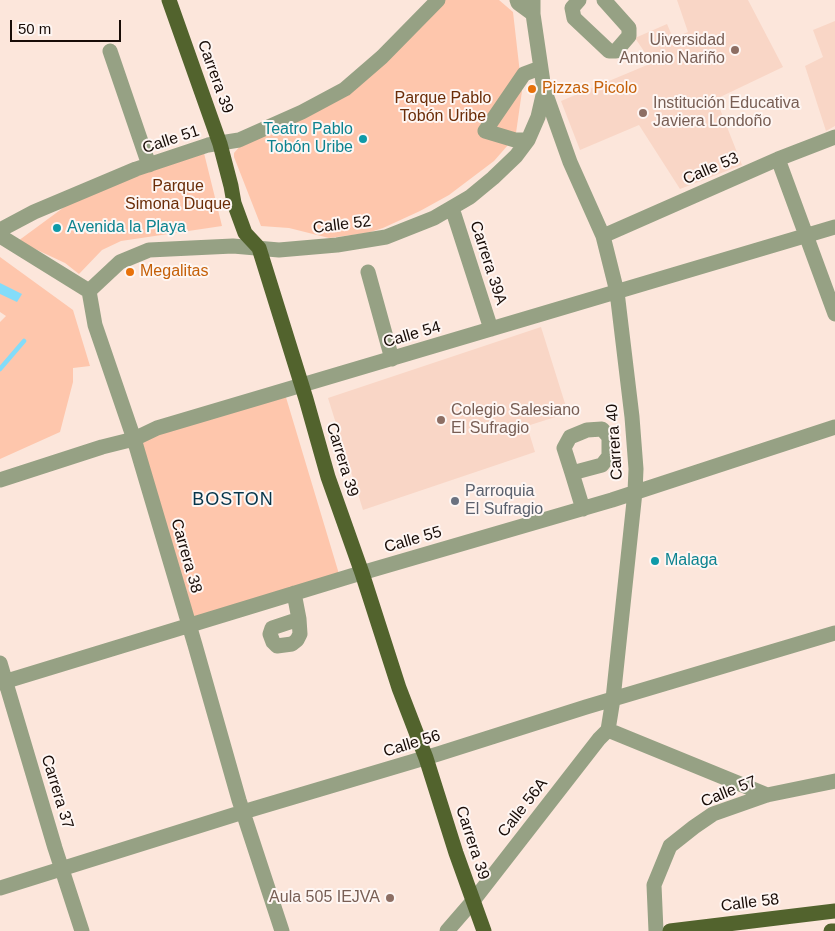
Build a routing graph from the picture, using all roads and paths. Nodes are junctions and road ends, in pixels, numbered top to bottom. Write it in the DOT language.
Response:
graph roads {
  1 [pos="169,0"];
  2 [pos="438,0"];
  3 [pos="517,0"];
  4 [pos="540,0"];
  5 [pos="578,0"];
  6 [pos="604,0"];
  7 [pos="533,7"];
  8 [pos="110,51"];
  9 [pos="540,68"];
  10 [pos="544,90"];
  11 [pos="835,138"];
  12 [pos="528,140"];
  13 [pos="220,144"];
  14 [pos="778,159"];
  15 [pos="149,165"];
  16 [pos="452,208"];
  17 [pos="835,227"];
  18 [pos="0,230"];
  19 [pos="0,236"];
  20 [pos="603,236"];
  21 [pos="806,236"];
  22 [pos="259,248"];
  23 [pos="368,272"];
  24 [pos="89,291"];
  25 [pos="617,292"];
  26 [pos="835,314"];
  27 [pos="491,330"];
  28 [pos="392,359"];
  29 [pos="302,385"];
  30 [pos="835,427"];
  31 [pos="134,439"];
  32 [pos="572,473"];
  33 [pos="0,480"];
  34 [pos="635,492"];
  35 [pos="583,509"];
  36 [pos="362,573"];
  37 [pos="294,593"];
  38 [pos="299,619"];
  39 [pos="189,625"];
  40 [pos="835,633"];
  41 [pos="0,663"];
  42 [pos="3,682"];
  43 [pos="614,700"];
  44 [pos="608,730"];
  45 [pos="426,758"];
  46 [pos="833,784"];
  47 [pos="768,795"];
  48 [pos="243,812"];
  49 [pos="62,870"];
  50 [pos="0,888"];
  51 [pos="473,901"];
  52 [pos="835,911"];
  53 [pos="82,931"];
  54 [pos="282,931"];
  55 [pos="447,931"];
  56 [pos="484,931"];
  57 [pos="656,931"];
  58 [pos="670,931"];
  59 [pos="831,931"];
  60 [pos="835,931"];
  1 -- 13 [label="main road, Carrera 39"];
  2 -- 13 [label="street, Calle 51"];
  3 -- 7 [label="street"];
  4 -- 7 [label="street"];
  5 -- 6 [label="street"];
  7 -- 9 [label="street, Carrera 40"];
  8 -- 15 [label="street"];
  9 -- 10 [label="street, Carrera 40"];
  9 -- 12 [label="street"];
  10 -- 12 [label="street, Calle 52"];
  10 -- 20 [label="street, Carrera 40"];
  11 -- 14 [label="street, Calle 53"];
  12 -- 16 [label="street, Calle 52"];
  13 -- 15 [label="street, Calle 51"];
  13 -- 22 [label="main road, Carrera 39"];
  14 -- 20 [label="street, Calle 53"];
  14 -- 21 [label="street"];
  15 -- 18 [label="street, Calle 51"];
  16 -- 22 [label="street, Calle 52"];
  16 -- 27 [label="street, Carrera 39A"];
  17 -- 21 [label="street, Calle 54"];
  19 -- 24 [label="street"];
  20 -- 25 [label="street, Carrera 40"];
  21 -- 25 [label="street, Calle 54"];
  21 -- 26 [label="street"];
  22 -- 24 [label="street, Calle 52"];
  22 -- 29 [label="main road, Carrera 39"];
  23 -- 28 [label="street"];
  24 -- 31 [label="street, Carrera 38"];
  25 -- 27 [label="street, Calle 54"];
  25 -- 34 [label="street, Carrera 40"];
  27 -- 28 [label="street, Calle 54"];
  28 -- 29 [label="street, Calle 54"];
  29 -- 31 [label="street, Calle 54"];
  29 -- 36 [label="main road, Carrera 39"];
  30 -- 34 [label="street, Calle 55"];
  31 -- 33 [label="street, Calle 54"];
  31 -- 39 [label="street, Carrera 38"];
  32 -- 35 [label="street"];
  34 -- 35 [label="street, Calle 55"];
  34 -- 43 [label="street, Carrera 40"];
  35 -- 36 [label="street, Calle 55"];
  36 -- 37 [label="street, Calle 55"];
  36 -- 45 [label="main road, Carrera 39"];
  37 -- 38 [label="street"];
  37 -- 39 [label="street, Calle 55"];
  39 -- 42 [label="street, Calle 55"];
  39 -- 48 [label="street, Carrera 38"];
  40 -- 43 [label="street, Calle 56"];
  41 -- 42 [label="street, Carrera 37"];
  42 -- 49 [label="street, Carrera 37"];
  43 -- 44 [label="street, Carrera 40"];
  43 -- 45 [label="street, Calle 56"];
  44 -- 47 [label="street"];
  44 -- 51 [label="street, Calle 56A"];
  45 -- 48 [label="street, Calle 56"];
  45 -- 51 [label="main road, Carrera 39"];
  46 -- 47 [label="street, Calle 57"];
  47 -- 57 [label="street, Calle 57"];
  48 -- 49 [label="street, Calle 56"];
  48 -- 54 [label="street, Carrera 38"];
  49 -- 50 [label="street, Calle 56"];
  49 -- 53 [label="street, Carrera 37"];
  51 -- 55 [label="street, Calle 56A"];
  51 -- 56 [label="main road, Carrera 39"];
  52 -- 58 [label="main road, Calle 58"];
  59 -- 60 [label="main road"];
}
